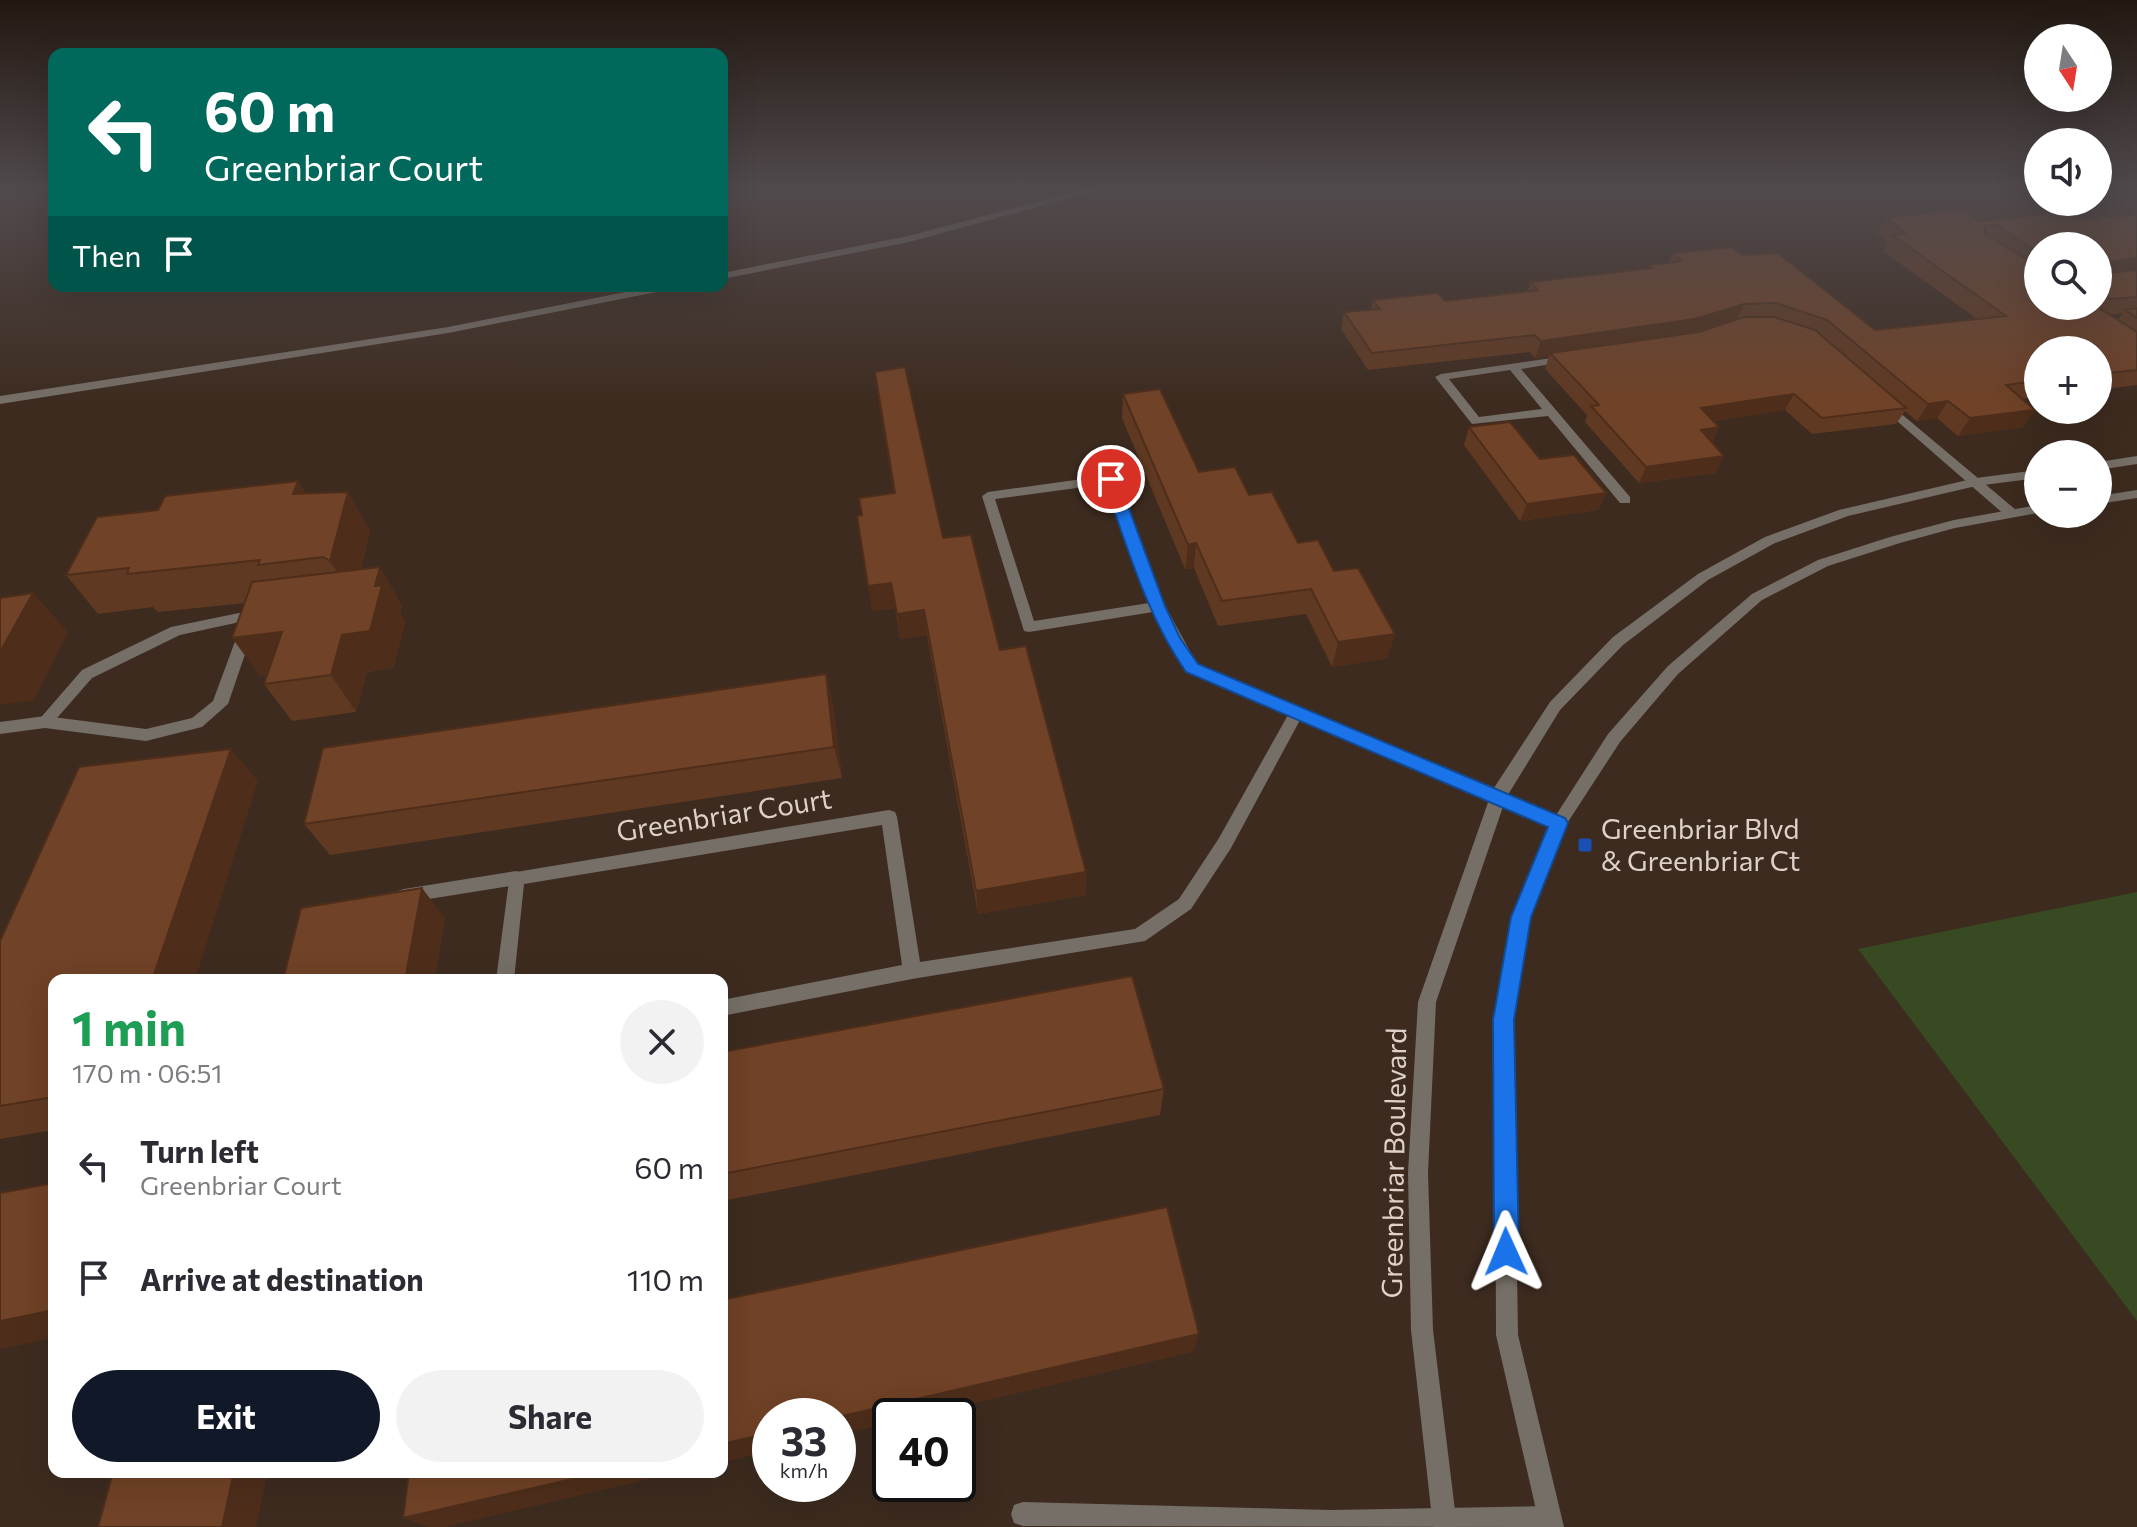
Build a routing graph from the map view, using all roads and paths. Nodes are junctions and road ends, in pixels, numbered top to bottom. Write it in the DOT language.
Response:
graph roads {
  1 [pos="802,260"];
  2 [pos="728,275"];
  3 [pos="641,292"];
  4 [pos="1583,356"];
  5 [pos="1514,368"];
  6 [pos="1879,399"];
  7 [pos="0,400"];
  8 [pos="1551,412"];
  9 [pos="2137,460"];
  10 [pos="2112,464"];
  11 [pos="2024,476"];
  12 [pos="1976,482"];
  13 [pos="2137,494"];
  14 [pos="2112,498"];
  15 [pos="1625,500"];
  16 [pos="2024,511"];
  17 [pos="2011,513"];
  18 [pos="1157,606"];
  19 [pos="279,611"];
  20 [pos="252,615"];
  21 [pos="1296,714"];
  22 [pos="45,722"];
  23 [pos="0,728"];
  24 [pos="1498,796"];
  25 [pos="1559,823"];
  26 [pos="516,878"];
  27 [pos="391,898"];
  28 [pos="912,971"];
  29 [pos="506,974"];
  30 [pos="728,1007"];
  31 [pos="1023,1514"];
  32 [pos="1551,1522"];
  33 [pos="1444,1524"];
  1 -- 2 [label="street"];
  3 -- 7 [label="street"];
  4 -- 5 [label="street"];
  5 -- 8 [label="street"];
  5 -- 8 [label="street"];
  6 -- 12 [label="street"];
  8 -- 15 [label="street"];
  9 -- 10 [label="street"];
  11 -- 12 [label="street, Greenbriar Boulevard"];
  12 -- 17 [label="street"];
  12 -- 24 [label="street, Greenbriar Boulevard"];
  13 -- 14 [label="street"];
  16 -- 17 [label="street"];
  17 -- 25 [label="street"];
  18 -- 18 [label="street"];
  18 -- 21 [label="street"];
  19 -- 20 [label="street"];
  20 -- 22 [label="street"];
  20 -- 22 [label="street"];
  21 -- 24 [label="street"];
  21 -- 28 [label="street"];
  22 -- 23 [label="street"];
  24 -- 25 [label="street"];
  24 -- 33 [label="street, Greenbriar Boulevard"];
  25 -- 32 [label="street"];
  26 -- 27 [label="street"];
  26 -- 28 [label="street, Greenbriar Court"];
  26 -- 29 [label="street"];
  28 -- 30 [label="street"];
  31 -- 33 [label="street"];
  32 -- 33 [label="street"];
}
